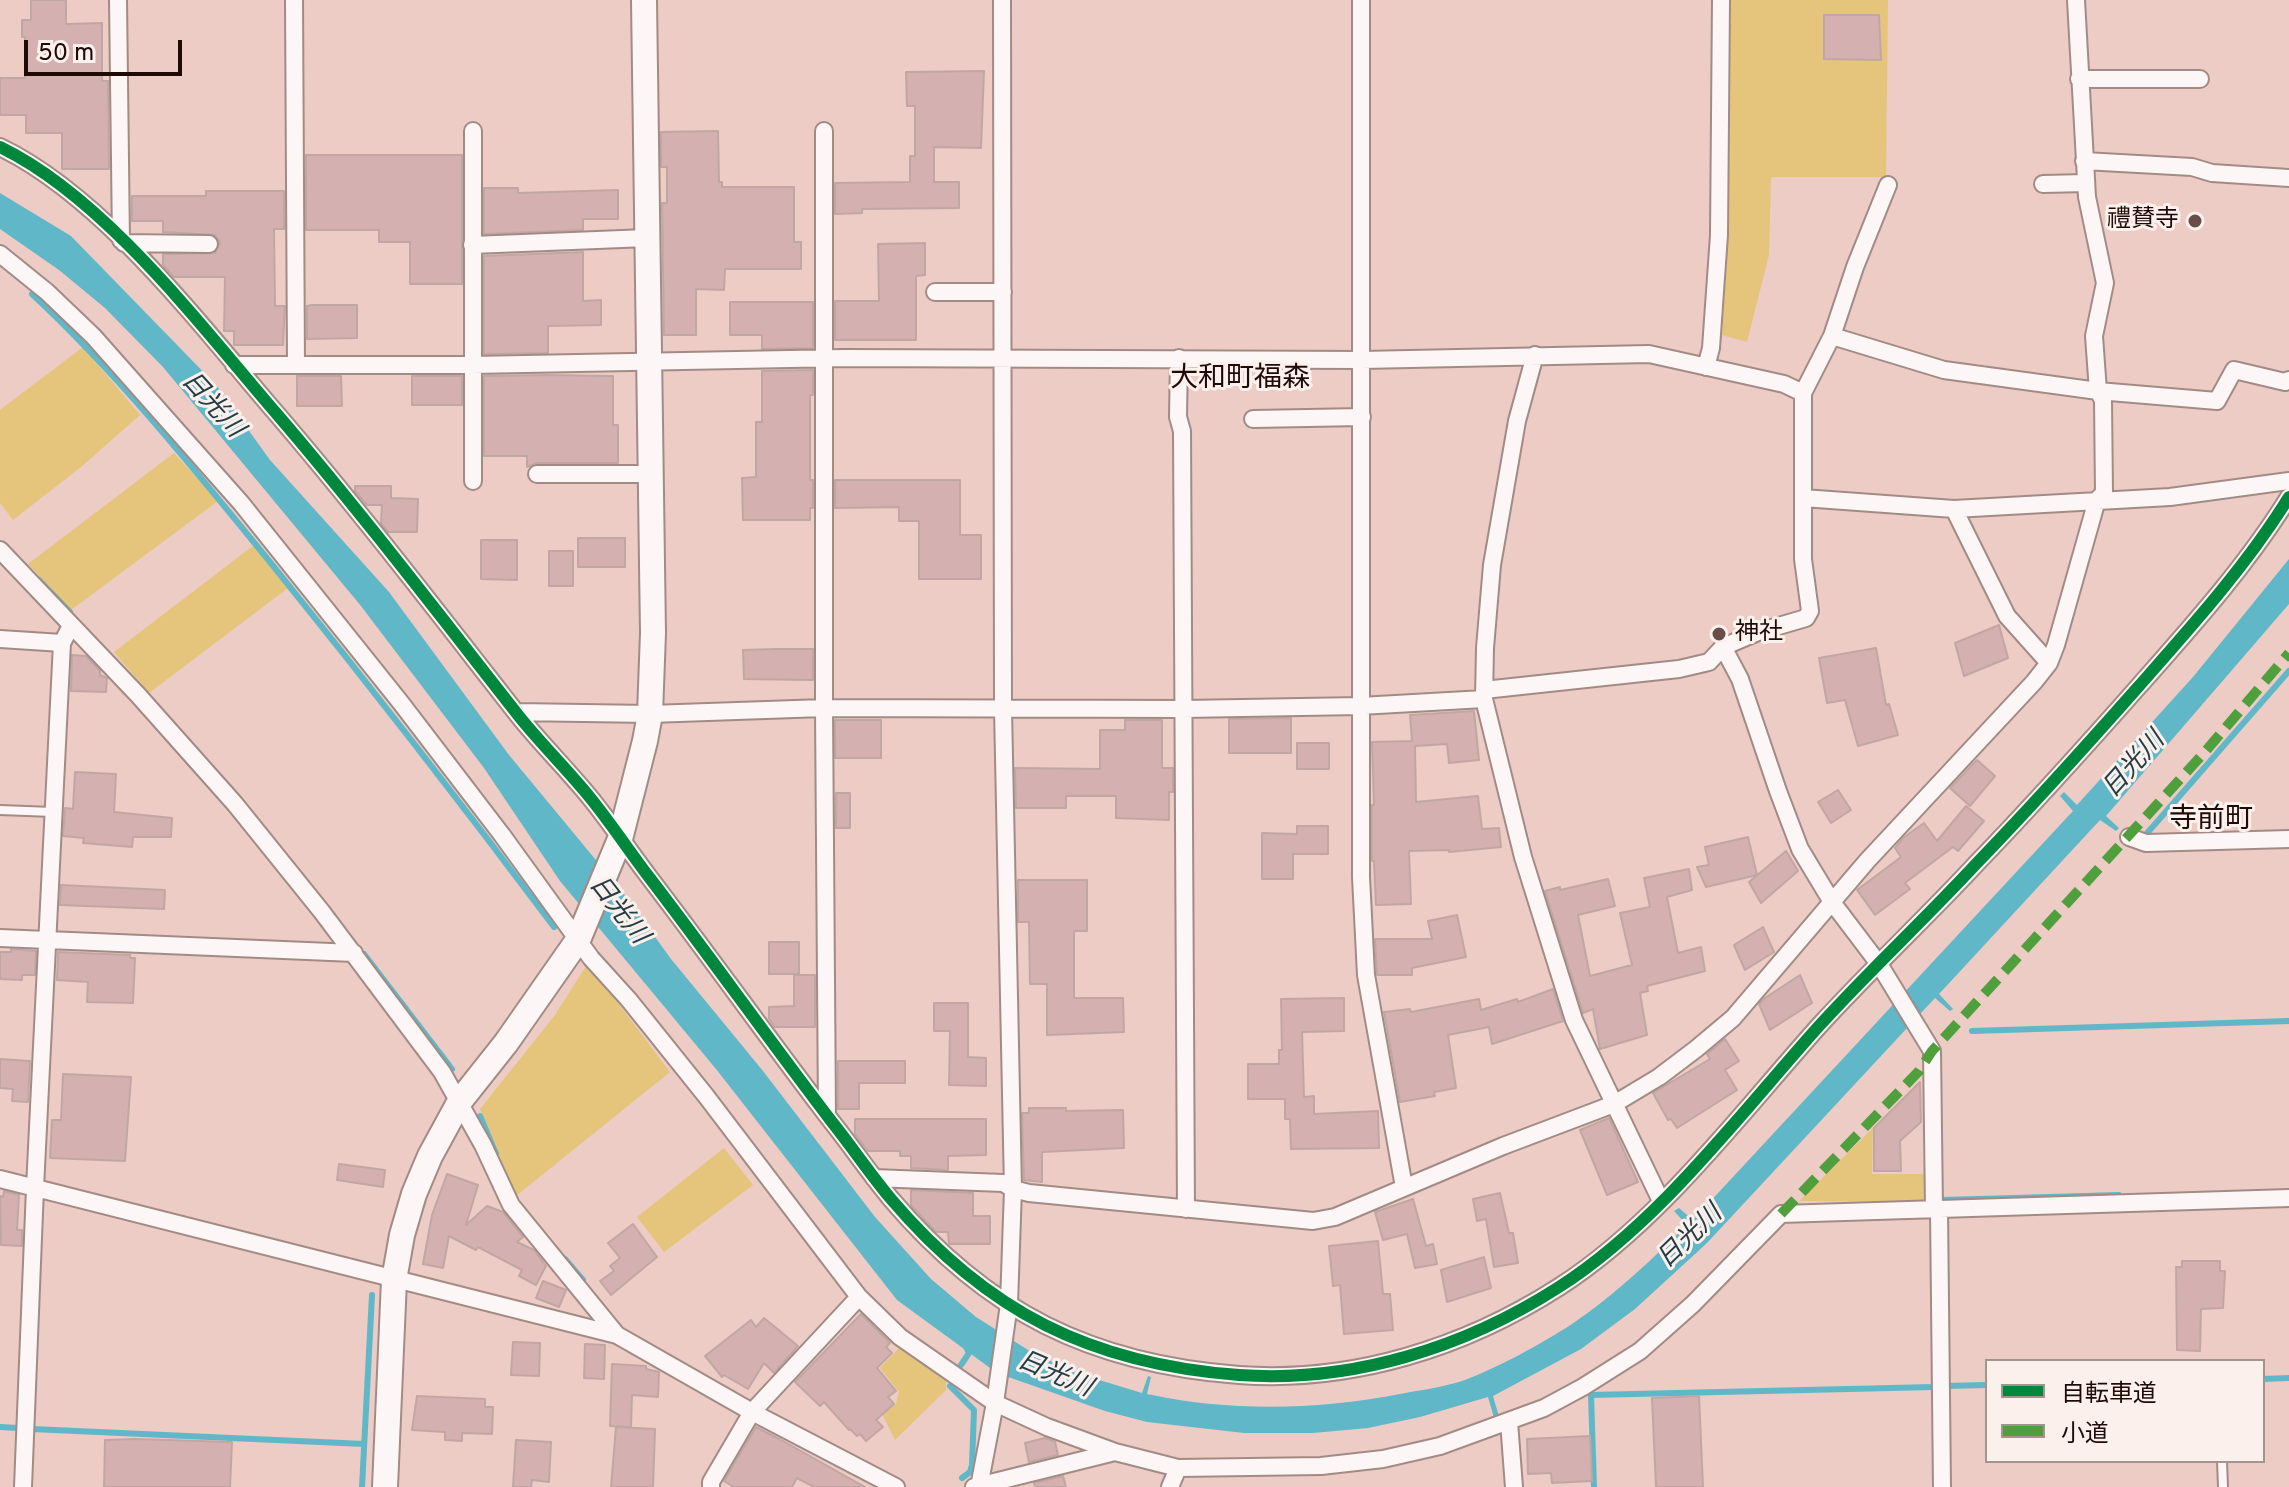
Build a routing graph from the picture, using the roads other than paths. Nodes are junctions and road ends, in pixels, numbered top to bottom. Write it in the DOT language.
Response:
graph roads {
  1 [pos="118,0"];
  2 [pos="294,0"];
  3 [pos="644,0"];
  4 [pos="1002,0"];
  5 [pos="1361,0"];
  6 [pos="1721,0"];
  7 [pos="2076,0"];
  8 [pos="2079,79"];
  9 [pos="2200,79"];
  10 [pos="473,131"];
  11 [pos="824,131"];
  12 [pos="0,147"];
  13 [pos="2084,161"];
  14 [pos="2289,178"];
  15 [pos="2086,183"];
  16 [pos="2043,184"];
  17 [pos="1888,185"];
  18 [pos="647,238"];
  19 [pos="122,241"];
  20 [pos="209,244"];
  21 [pos="472,245"];
  22 [pos="0,254"];
  23 [pos="935,292"];
  24 [pos="1003,292"];
  25 [pos="1832,336"];
  26 [pos="1535,355"];
  27 [pos="1179,358"];
  28 [pos="825,359"];
  29 [pos="1003,359"];
  30 [pos="1362,360"];
  31 [pos="649,362"];
  32 [pos="296,364"];
  33 [pos="234,365"];
  34 [pos="472,365"];
  35 [pos="1706,367"];
  36 [pos="2289,380"];
  37 [pos="2098,391"];
  38 [pos="1803,393"];
  39 [pos="1362,417"];
  40 [pos="1253,419"];
  41 [pos="537,474"];
  42 [pos="651,474"];
  43 [pos="473,481"];
  44 [pos="2289,481"];
  45 [pos="2289,497"];
  46 [pos="1803,498"];
  47 [pos="2097,500"];
  48 [pos="1954,509"];
  49 [pos="0,550"];
  50 [pos="71,626"];
  51 [pos="0,639"];
  52 [pos="62,643"];
  53 [pos="1723,647"];
  54 [pos="2049,663"];
  55 [pos="1484,694"];
  56 [pos="1360,706"];
  57 [pos="824,708"];
  58 [pos="1003,709"];
  59 [pos="1184,709"];
  60 [pos="516,712"];
  61 [pos="650,714"];
  62 [pos="0,810"];
  63 [pos="54,812"];
  64 [pos="2129,837"];
  65 [pos="620,839"];
  66 [pos="2289,839"];
  67 [pos="1832,902"];
  68 [pos="0,938"];
  69 [pos="48,940"];
  70 [pos="578,940"];
  71 [pos="354,953"];
  72 [pos="1879,964"];
  73 [pos="460,1101"];
  74 [pos="1614,1104"];
  75 [pos="827,1115"];
  76 [pos="874,1178"];
  77 [pos="0,1179"];
  78 [pos="1404,1187"];
  79 [pos="35,1188"];
  80 [pos="1013,1189"];
  81 [pos="2289,1198"];
  82 [pos="1661,1201"];
  83 [pos="1186,1209"];
  84 [pos="1937,1209"];
  85 [pos="394,1280"];
  86 [pos="859,1297"];
  87 [pos="1008,1307"];
  88 [pos="617,1335"];
  89 [pos="996,1399"];
  90 [pos="752,1412"];
  91 [pos="1509,1422"];
  92 [pos="1115,1452"];
  93 [pos="2222,1463"];
  94 [pos="1178,1468"];
  95 [pos="23,1487"];
  96 [pos="385,1487"];
  97 [pos="711,1487"];
  98 [pos="896,1487"];
  99 [pos="977,1487"];
  100 [pos="1170,1487"];
  101 [pos="1514,1487"];
  102 [pos="1942,1487"];
  103 [pos="2223,1487"];
  1 -- 19 [label="street"];
  2 -- 32 [label="street"];
  3 -- 18 [label="street"];
  4 -- 24 [label="street"];
  5 -- 30 [label="street"];
  6 -- 35 [label="street"];
  7 -- 8 [label="street"];
  8 -- 9 [label="street"];
  8 -- 13 [label="street"];
  10 -- 21 [label="street"];
  11 -- 28 [label="street"];
  12 -- 19 [label="street"];
  13 -- 14 [label="street"];
  13 -- 15 [label="street"];
  15 -- 16 [label="street"];
  15 -- 37 [label="street"];
  17 -- 25 [label="street"];
  18 -- 21 [label="street"];
  18 -- 31 [label="street"];
  19 -- 20 [label="street"];
  19 -- 33 [label="street"];
  21 -- 34 [label="street"];
  22 -- 70 [label="street"];
  23 -- 24 [label="street"];
  24 -- 29 [label="street"];
  25 -- 37 [label="street"];
  25 -- 38 [label="street"];
  26 -- 30 [label="street"];
  26 -- 35 [label="street"];
  26 -- 55 [label="street"];
  27 -- 29 [label="street"];
  27 -- 30 [label="street"];
  27 -- 59 [label="street"];
  28 -- 29 [label="street"];
  28 -- 31 [label="street"];
  28 -- 57 [label="street"];
  29 -- 58 [label="street"];
  30 -- 39 [label="street"];
  31 -- 34 [label="street"];
  31 -- 42 [label="street"];
  32 -- 33 [label="street"];
  32 -- 34 [label="street"];
  33 -- 60 [label="street"];
  34 -- 43 [label="street"];
  35 -- 38 [label="street"];
  36 -- 37 [label="street"];
  37 -- 47 [label="street"];
  38 -- 46 [label="street"];
  39 -- 40 [label="street"];
  39 -- 56 [label="street"];
  41 -- 42 [label="street"];
  42 -- 61 [label="street"];
  44 -- 47 [label="street"];
  45 -- 72 [label="street"];
  46 -- 48 [label="street"];
  46 -- 53 [label="street"];
  47 -- 48 [label="street"];
  47 -- 54 [label="street"];
  48 -- 54 [label="street"];
  49 -- 50 [label="street"];
  50 -- 52 [label="street"];
  50 -- 71 [label="street"];
  51 -- 52 [label="street"];
  52 -- 63 [label="street"];
  53 -- 55 [label="street"];
  53 -- 67 [label="street"];
  54 -- 67 [label="street"];
  55 -- 56 [label="street"];
  55 -- 74 [label="street"];
  56 -- 59 [label="street"];
  56 -- 78 [label="street"];
  57 -- 58 [label="street"];
  57 -- 61 [label="street"];
  57 -- 75 [label="street"];
  58 -- 59 [label="street"];
  58 -- 80 [label="street"];
  59 -- 83 [label="street"];
  60 -- 61 [label="street"];
  60 -- 65 [label="street"];
  61 -- 65 [label="street"];
  62 -- 63 [label="lane"];
  63 -- 69 [label="street"];
  64 -- 66 [label="street"];
  65 -- 70 [label="street"];
  65 -- 75 [label="street"];
  67 -- 72 [label="street"];
  67 -- 74 [label="street"];
  68 -- 69 [label="street"];
  69 -- 71 [label="street"];
  69 -- 79 [label="street"];
  70 -- 73 [label="street"];
  70 -- 86 [label="street"];
  71 -- 73 [label="street"];
  72 -- 82 [label="street"];
  72 -- 84 [label="street"];
  73 -- 85 [label="street"];
  73 -- 88 [label="street"];
  74 -- 78 [label="street"];
  74 -- 82 [label="street"];
  75 -- 76 [label="street"];
  76 -- 80 [label="street"];
  76 -- 87 [label="street"];
  77 -- 79 [label="street"];
  78 -- 83 [label="street"];
  79 -- 85 [label="street"];
  79 -- 95 [label="street"];
  80 -- 83 [label="street"];
  80 -- 87 [label="street"];
  81 -- 84 [label="street"];
  82 -- 87 [label="street"];
  84 -- 91 [label="street"];
  84 -- 102 [label="street"];
  85 -- 88 [label="street"];
  85 -- 96 [label="street"];
  86 -- 89 [label="street"];
  86 -- 90 [label="street"];
  87 -- 89 [label="street"];
  88 -- 90 [label="street"];
  89 -- 92 [label="street"];
  89 -- 99 [label="street"];
  90 -- 97 [label="street"];
  90 -- 98 [label="street"];
  91 -- 94 [label="street"];
  91 -- 101 [label="street"];
  92 -- 94 [label="street"];
  92 -- 99 [label="street"];
  93 -- 103 [label="lane"];
  94 -- 100 [label="street"];
}
